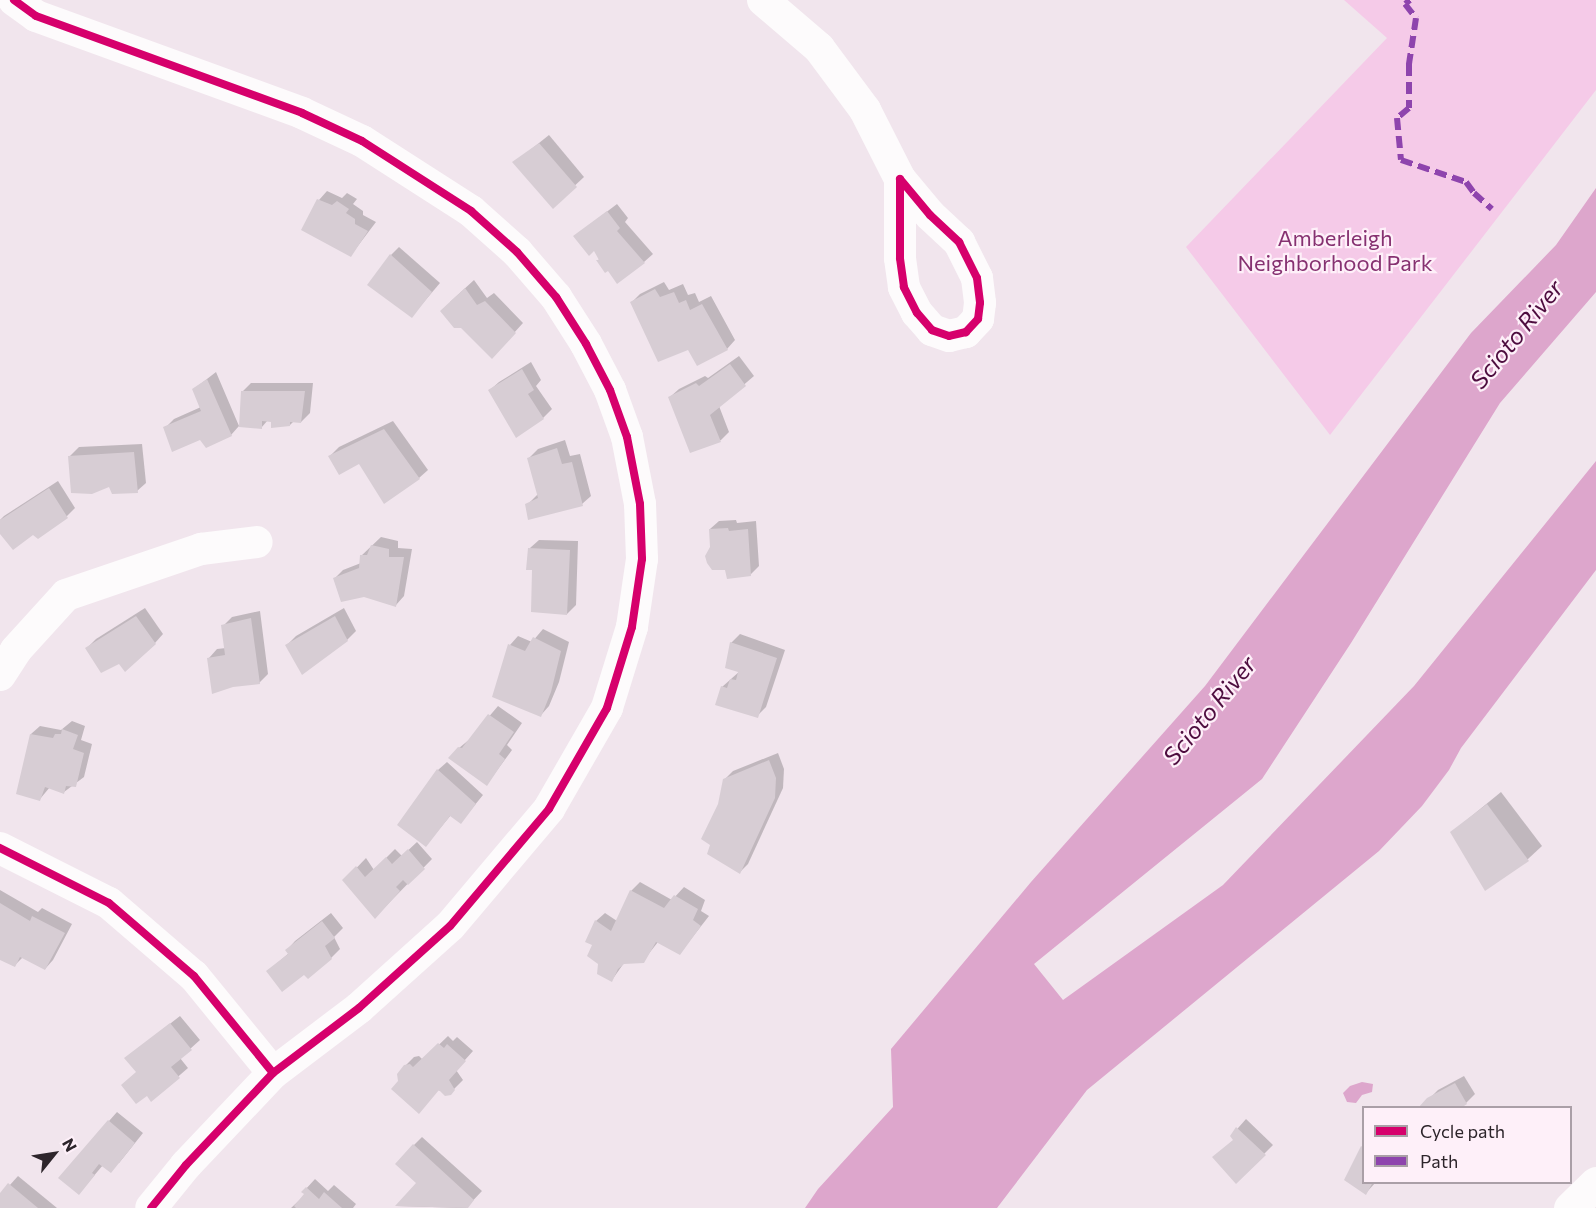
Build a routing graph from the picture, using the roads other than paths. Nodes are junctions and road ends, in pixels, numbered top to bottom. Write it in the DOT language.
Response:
graph roads {
  1 [pos="14,0"];
  2 [pos="763,0"];
  3 [pos="900,179"];
  4 [pos="257,542"];
  5 [pos="0,675"];
  6 [pos="0,848"];
  7 [pos="273,1073"];
  8 [pos="1596,1183"];
  9 [pos="151,1208"];
  10 [pos="1570,1208"];
  1 -- 7 [label="street"];
  2 -- 3 [label="street"];
  4 -- 5 [label="street"];
  6 -- 7 [label="street"];
  7 -- 9 [label="street"];
  8 -- 10 [label="main road"];
}
